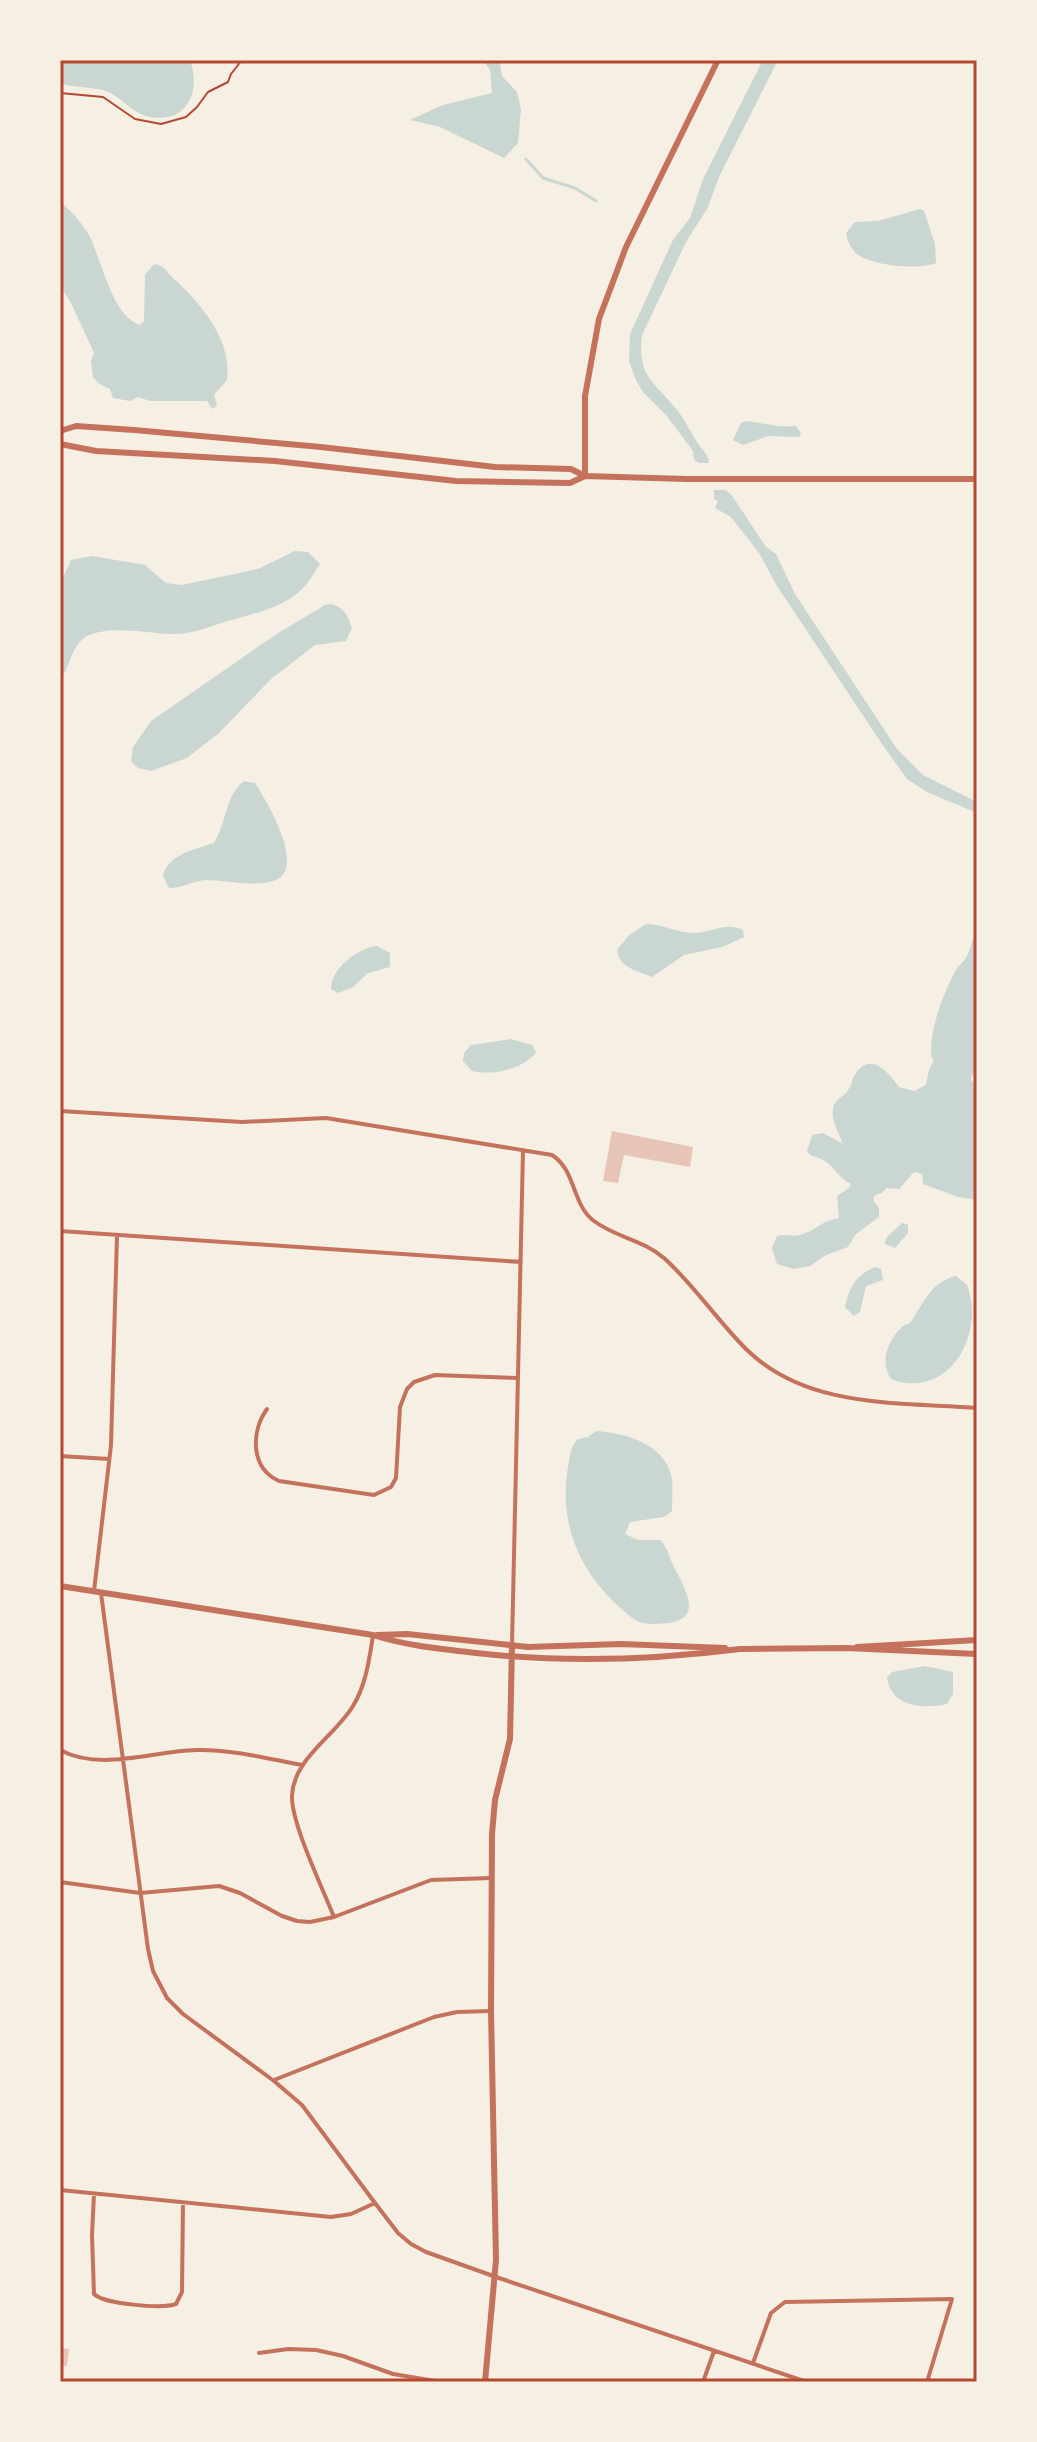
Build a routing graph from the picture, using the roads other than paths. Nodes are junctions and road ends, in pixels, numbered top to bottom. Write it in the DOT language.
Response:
graph roads {
  1 [pos="718,60"];
  2 [pos="60,431"];
  3 [pos="60,444"];
  4 [pos="585,476"];
  5 [pos="977,479"];
  6 [pos="60,1111"];
  7 [pos="523,1150"];
  8 [pos="60,1231"];
  9 [pos="117,1235"];
  10 [pos="521,1262"];
  11 [pos="518,1378"];
  12 [pos="977,1408"];
  13 [pos="267,1409"];
  14 [pos="60,1456"];
  15 [pos="109,1459"];
  16 [pos="60,1586"];
  17 [pos="97,1592"];
  18 [pos="373,1635"];
  19 [pos="977,1640"];
  20 [pos="512,1645"];
  21 [pos="846,1648"];
  22 [pos="740,1649"];
  23 [pos="977,1654"];
  24 [pos="512,1658"];
  25 [pos="60,1750"];
  26 [pos="122,1759"];
  27 [pos="302,1765"];
  28 [pos="491,1878"];
  29 [pos="60,1882"];
  30 [pos="140,1893"];
  31 [pos="334,1917"];
  32 [pos="491,2011"];
  33 [pos="274,2081"];
  34 [pos="60,2190"];
  35 [pos="94,2194"];
  36 [pos="183,2203"];
  37 [pos="375,2203"];
  38 [pos="496,2277"];
  39 [pos="714,2351"];
  40 [pos="259,2353"];
  41 [pos="753,2364"];
  42 [pos="441,2382"];
  43 [pos="485,2382"];
  44 [pos="703,2382"];
  45 [pos="807,2382"];
  46 [pos="927,2382"];
  1 -- 4 [label="street"];
  2 -- 4 [label="street"];
  3 -- 4 [label="street"];
  4 -- 5 [label="street"];
  6 -- 7 [label="street"];
  7 -- 10 [label="street"];
  7 -- 12 [label="street"];
  8 -- 9 [label="street"];
  9 -- 10 [label="street"];
  9 -- 15 [label="street"];
  10 -- 11 [label="street"];
  11 -- 13 [label="street"];
  11 -- 20 [label="street"];
  14 -- 15 [label="street"];
  15 -- 17 [label="street"];
  16 -- 17 [label="street"];
  17 -- 18 [label="street"];
  17 -- 26 [label="street"];
  18 -- 20 [label="street"];
  18 -- 24 [label="street"];
  18 -- 27 [label="street"];
  19 -- 21 [label="street"];
  20 -- 22 [label="street"];
  20 -- 24 [label="street"];
  21 -- 22 [label="street"];
  21 -- 23 [label="street"];
  22 -- 24 [label="street"];
  24 -- 28 [label="street"];
  25 -- 26 [label="street"];
  26 -- 27 [label="street"];
  26 -- 30 [label="street"];
  27 -- 31 [label="street"];
  28 -- 31 [label="street"];
  28 -- 32 [label="street"];
  29 -- 30 [label="street"];
  30 -- 31 [label="street"];
  30 -- 33 [label="street"];
  32 -- 33 [label="street"];
  32 -- 38 [label="street"];
  33 -- 37 [label="street"];
  34 -- 35 [label="street"];
  35 -- 36 [label="street"];
  35 -- 36 [label="street"];
  36 -- 37 [label="street"];
  37 -- 38 [label="street"];
  38 -- 39 [label="street"];
  38 -- 43 [label="street"];
  39 -- 41 [label="street"];
  39 -- 44 [label="street"];
  40 -- 42 [label="street"];
  41 -- 45 [label="street"];
  41 -- 46 [label="street"];
}
